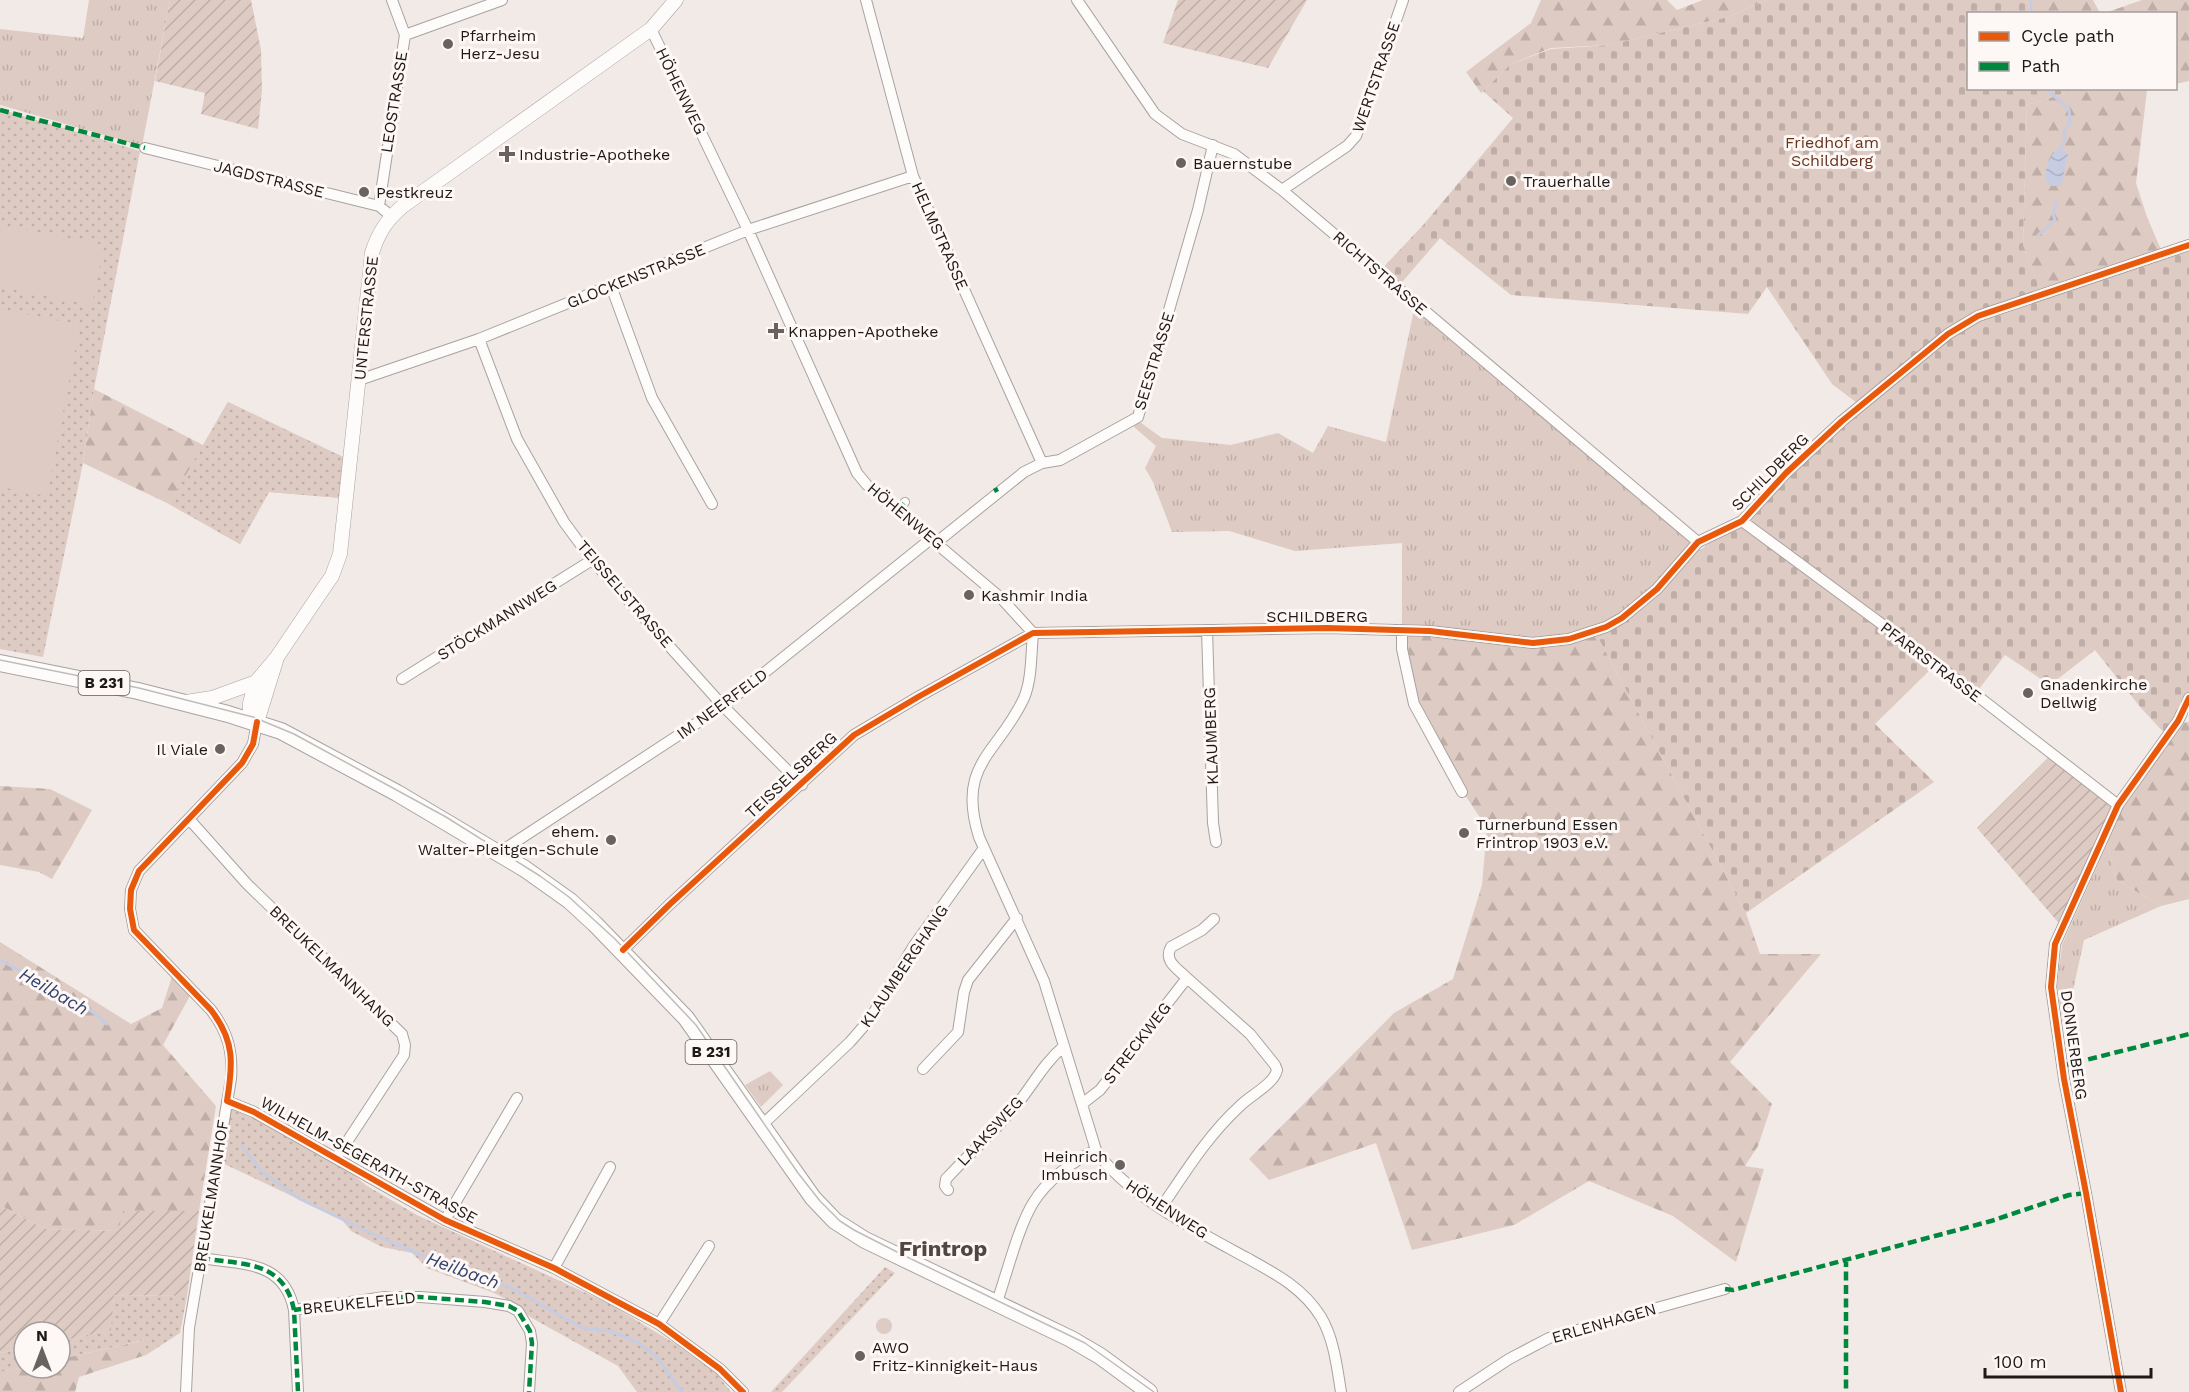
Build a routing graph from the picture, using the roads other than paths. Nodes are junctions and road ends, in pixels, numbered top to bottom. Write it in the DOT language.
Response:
graph roads {
  1 [pos="392,0"];
  2 [pos="502,0"];
  3 [pos="676,0"];
  4 [pos="866,0"];
  5 [pos="1077,0"];
  6 [pos="1402,0"];
  7 [pos="651,29"];
  8 [pos="405,34"];
  9 [pos="1213,145"];
  10 [pos="145,148"];
  11 [pos="913,176"];
  12 [pos="1282,190"];
  13 [pos="378,206"];
  14 [pos="391,216"];
  15 [pos="748,230"];
  16 [pos="2189,245"];
  17 [pos="611,286"];
  18 [pos="479,339"];
  19 [pos="359,380"];
  20 [pos="1042,463"];
  21 [pos="712,504"];
  22 [pos="1742,521"];
  23 [pos="934,540"];
  24 [pos="1698,542"];
  25 [pos="592,560"];
  26 [pos="1207,630"];
  27 [pos="1402,630"];
  28 [pos="1033,633"];
  29 [pos="277,657"];
  30 [pos="0,663"];
  31 [pos="402,679"];
  32 [pos="256,682"];
  33 [pos="184,702"];
  34 [pos="2186,705"];
  35 [pos="723,706"];
  36 [pos="257,722"];
  37 [pos="802,785"];
  38 [pos="1462,792"];
  39 [pos="2118,805"];
  40 [pos="189,819"];
  41 [pos="1216,842"];
  42 [pos="984,848"];
  43 [pos="500,852"];
  44 [pos="1017,918"];
  45 [pos="1214,919"];
  46 [pos="623,950"];
  47 [pos="1187,978"];
  48 [pos="1064,1047"];
  49 [pos="923,1070"];
  50 [pos="517,1098"];
  51 [pos="226,1101"];
  52 [pos="1082,1104"];
  53 [pos="762,1125"];
  54 [pos="1096,1150"];
  55 [pos="337,1157"];
  56 [pos="610,1167"];
  57 [pos="948,1190"];
  58 [pos="1161,1208"];
  59 [pos="445,1220"];
  60 [pos="709,1246"];
  61 [pos="201,1258"];
  62 [pos="554,1268"];
  63 [pos="1725,1289"];
  64 [pos="997,1302"];
  65 [pos="294,1310"];
  66 [pos="659,1324"];
  67 [pos="186,1392"];
  68 [pos="298,1392"];
  69 [pos="530,1392"];
  70 [pos="743,1392"];
  71 [pos="1149,1392"];
  72 [pos="1341,1392"];
  73 [pos="1459,1392"];
  74 [pos="2121,1392"];
  1 -- 8 [label="street, LEOSTRASSE"];
  2 -- 8 [label="street"];
  3 -- 7 [label="street, UNTERSTRASSE"];
  4 -- 11 [label="street, HELMSTRASSE"];
  5 -- 9 [label="street, RICHTSTRASSE"];
  6 -- 12 [label="street, WERTSTRASSE"];
  7 -- 14 [label="street, UNTERSTRASSE"];
  7 -- 15 [label="street, HÖHENWEG"];
  8 -- 13 [label="street, LEOSTRASSE"];
  9 -- 12 [label="street, RICHTSTRASSE"];
  9 -- 20 [label="street, SEESTRASSE"];
  10 -- 13 [label="street, JAGDSTRASSE"];
  11 -- 15 [label="street, GLOCKENSTRASSE"];
  11 -- 20 [label="street, HELMSTRASSE"];
  12 -- 24 [label="street, RICHTSTRASSE"];
  13 -- 14 [label="street, JAGDSTRASSE"];
  14 -- 19 [label="street, UNTERSTRASSE"];
  15 -- 17 [label="street, GLOCKENSTRASSE"];
  15 -- 23 [label="street, HÖHENWEG"];
  16 -- 22 [label="street, SCHILDBERG"];
  17 -- 18 [label="street, GLOCKENSTRASSE"];
  17 -- 21 [label="street"];
  18 -- 19 [label="street, GLOCKENSTRASSE"];
  18 -- 25 [label="street, TEISSELSTRASSE"];
  19 -- 29 [label="street, UNTERSTRASSE"];
  20 -- 23 [label="street, SEESTRASSE"];
  22 -- 24 [label="street, SCHILDBERG"];
  22 -- 39 [label="street, PFARRSTRASSE"];
  23 -- 28 [label="street, HÖHENWEG"];
  23 -- 35 [label="street, IM NEERFELD"];
  24 -- 27 [label="street, SCHILDBERG"];
  25 -- 31 [label="street, STÖCKMANNWEG"];
  25 -- 35 [label="street, TEISSELSTRASSE"];
  26 -- 27 [label="street, SCHILDBERG"];
  26 -- 28 [label="street, SCHILDBERG"];
  26 -- 41 [label="street, KLAUMBERG"];
  27 -- 38 [label="street"];
  28 -- 37 [label="street, TEISSELSBERG"];
  28 -- 42 [label="street, HÖHENWEG"];
  29 -- 32 [label="street, UNTERSTRASSE"];
  29 -- 36 [label="street, UNTERSTRASSE"];
  30 -- 33 [label="main road, B 231"];
  32 -- 33 [label="street"];
  32 -- 36 [label="street, UNTERSTRASSE"];
  33 -- 36 [label="main road, B 231"];
  34 -- 39 [label="street, DONNERBERG"];
  35 -- 37 [label="street, TEISSELSTRASSE"];
  35 -- 43 [label="street, IM NEERFELD"];
  36 -- 40 [label="street, BREUKELMANNHOF"];
  36 -- 43 [label="main road, B 231"];
  37 -- 46 [label="street, TEISSELSBERG"];
  39 -- 74 [label="street, DONNERBERG"];
  40 -- 51 [label="street, BREUKELMANNHOF"];
  40 -- 55 [label="street, BREUKELMANNHANG"];
  42 -- 44 [label="street, HÖHENWEG"];
  42 -- 53 [label="street, KLAUMBERGHANG"];
  43 -- 46 [label="main road, B 231"];
  44 -- 48 [label="street, HÖHENWEG"];
  44 -- 49 [label="street"];
  45 -- 47 [label="street"];
  46 -- 53 [label="main road, B 231"];
  47 -- 52 [label="street, STRECKWEG"];
  47 -- 58 [label="street"];
  48 -- 52 [label="street, HÖHENWEG"];
  48 -- 57 [label="street, LAAKSWEG"];
  50 -- 59 [label="street, WILHELM-SEGERATH-STRASSE"];
  51 -- 55 [label="street, WILHELM-SEGERATH-STRASSE"];
  51 -- 61 [label="street, BREUKELMANNHOF"];
  52 -- 54 [label="street, HÖHENWEG"];
  53 -- 64 [label="main road, B 231"];
  54 -- 58 [label="street, HÖHENWEG"];
  54 -- 64 [label="street"];
  55 -- 59 [label="street, WILHELM-SEGERATH-STRASSE"];
  56 -- 62 [label="street"];
  58 -- 72 [label="street, HÖHENWEG"];
  59 -- 62 [label="street, WILHELM-SEGERATH-STRASSE"];
  60 -- 66 [label="street"];
  61 -- 65 [label="street"];
  61 -- 67 [label="street, BREUKELMANNHOF"];
  62 -- 66 [label="street, WILHELM-SEGERATH-STRASSE"];
  63 -- 73 [label="street, ERLENHAGEN"];
  64 -- 71 [label="main road, B 231"];
  65 -- 68 [label="street"];
  65 -- 69 [label="street, BREUKELFELD"];
  66 -- 70 [label="street, WILHELM-SEGERATH-STRASSE"];
}
